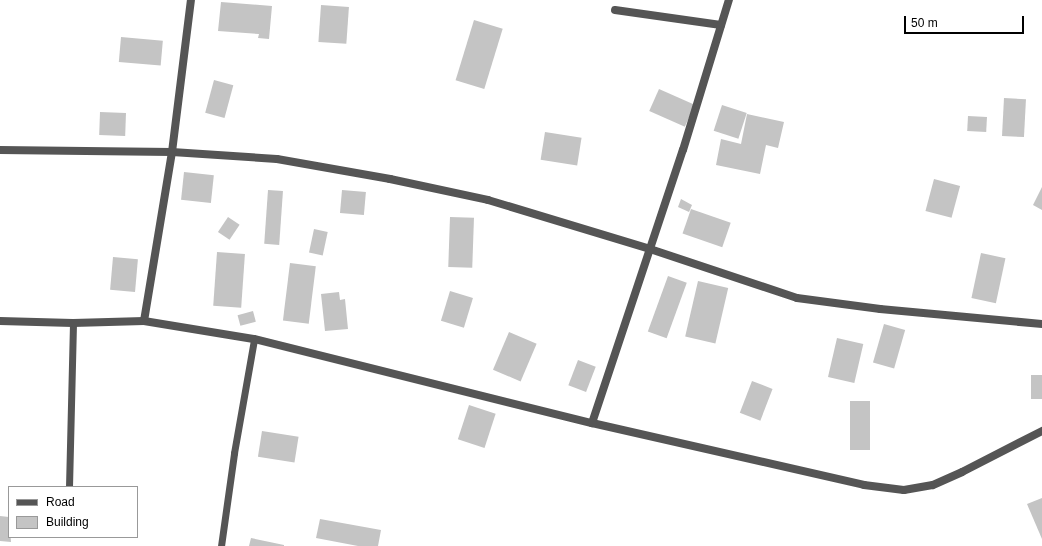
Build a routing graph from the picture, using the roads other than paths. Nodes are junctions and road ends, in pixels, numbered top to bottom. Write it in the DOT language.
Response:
graph roads {
  1 [pos="191,0"];
  2 [pos="729,0"];
  3 [pos="615,10"];
  4 [pos="721,25"];
  5 [pos="0,150"];
  6 [pos="172,152"];
  7 [pos="650,250"];
  8 [pos="0,321"];
  9 [pos="144,321"];
  10 [pos="73,323"];
  11 [pos="1042,324"];
  12 [pos="254,339"];
  13 [pos="592,423"];
  14 [pos="1042,431"];
  15 [pos="69,486"];
  16 [pos="220,546"];
  1 -- 6 [label="street"];
  2 -- 4 [label="street"];
  3 -- 4 [label="street"];
  4 -- 7 [label="street"];
  5 -- 6 [label="street"];
  6 -- 7 [label="street"];
  6 -- 9 [label="street"];
  7 -- 11 [label="street"];
  7 -- 13 [label="street"];
  8 -- 10 [label="street"];
  9 -- 10 [label="street"];
  9 -- 12 [label="street"];
  10 -- 15 [label="lane"];
  12 -- 13 [label="street"];
  12 -- 16 [label="lane"];
  13 -- 14 [label="street"];
}
